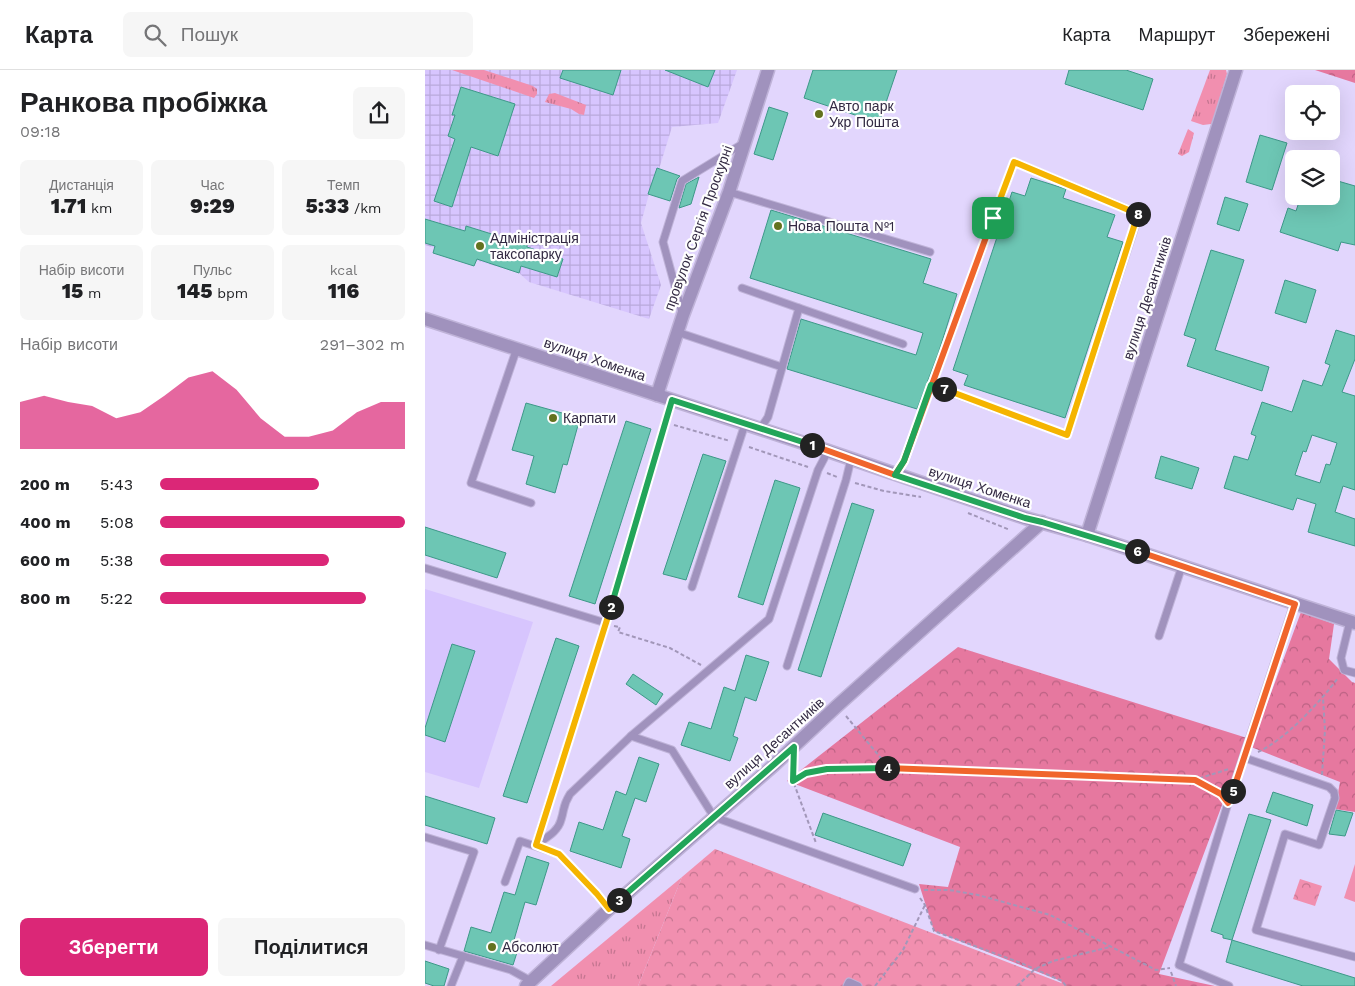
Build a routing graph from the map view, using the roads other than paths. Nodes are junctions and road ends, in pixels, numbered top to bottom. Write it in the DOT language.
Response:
graph roads {
  1 [pos="768,70"];
  2 [pos="1236,70"];
  3 [pos="745,142"];
  4 [pos="729,192"];
  5 [pos="930,252"];
  6 [pos="742,288"];
  7 [pos="799,308"];
  8 [pos="683,315"];
  9 [pos="425,319"];
  10 [pos="677,332"];
  11 [pos="903,344"];
  12 [pos="517,348"];
  13 [pos="782,367"];
  14 [pos="931,385"];
  15 [pos="657,395"];
  16 [pos="672,400"];
  17 [pos="745,424"];
  18 [pos="759,429"];
  19 [pos="828,450"];
  20 [pos="851,459"];
  21 [pos="895,475"];
  22 [pos="531,503"];
  23 [pos="1042,522"];
  24 [pos="1087,535"];
  25 [pos="1183,566"];
  26 [pos="425,568"];
  27 [pos="692,587"];
  28 [pos="1295,604"];
  29 [pos="1353,622"];
  30 [pos="606,623"];
  31 [pos="1159,636"];
  32 [pos="787,666"];
  33 [pos="1355,674"];
  34 [pos="631,736"];
  35 [pos="1245,758"];
  36 [pos="714,817"];
  37 [pos="425,836"];
  38 [pos="536,845"];
  39 [pos="505,882"];
  40 [pos="915,890"];
  41 [pos="609,909"];
  42 [pos="425,945"];
  43 [pos="439,950"];
  44 [pos="463,956"];
  45 [pos="1355,957"];
  46 [pos="528,984"];
  47 [pos="451,986"];
  48 [pos="847,986"];
  49 [pos="858,986"];
  50 [pos="1229,986"];
  1 -- 3 [label="street, провулок Сергія Проскурні"];
  2 -- 24 [label="street, вулиця Десантників"];
  3 -- 4 [label="street, провулок Сергія Проскурні"];
  3 -- 8 [label="lane"];
  4 -- 5 [label="lane"];
  4 -- 8 [label="street, провулок Сергія Проскурні"];
  6 -- 7 [label="lane"];
  7 -- 11 [label="lane"];
  7 -- 13 [label="lane"];
  8 -- 10 [label="street, провулок Сергія Проскурні"];
  9 -- 12 [label="street, вулиця Хоменка"];
  10 -- 13 [label="lane"];
  10 -- 15 [label="street, провулок Сергія Проскурні"];
  12 -- 15 [label="street, вулиця Хоменка"];
  12 -- 22 [label="lane"];
  13 -- 18 [label="lane"];
  14 -- 14 [label="lane"];
  14 -- 21 [label="lane"];
  15 -- 16 [label="street, вулиця Хоменка"];
  16 -- 17 [label="street, вулиця Хоменка"];
  16 -- 30 [label="lane"];
  17 -- 18 [label="street, вулиця Хоменка"];
  17 -- 27 [label="lane"];
  18 -- 19 [label="street, вулиця Хоменка"];
  19 -- 20 [label="street, вулиця Хоменка"];
  19 -- 34 [label="lane"];
  20 -- 21 [label="street, вулиця Хоменка"];
  20 -- 32 [label="lane"];
  21 -- 23 [label="street, вулиця Хоменка"];
  23 -- 24 [label="street, вулиця Хоменка"];
  23 -- 36 [label="street, вулиця Десантників"];
  24 -- 25 [label="street, вулиця Хоменка"];
  25 -- 28 [label="street, вулиця Хоменка"];
  25 -- 31 [label="lane"];
  26 -- 30 [label="lane"];
  28 -- 29 [label="street, вулиця Хоменка"];
  28 -- 35 [label="lane"];
  29 -- 33 [label="lane"];
  30 -- 38 [label="lane"];
  34 -- 36 [label="lane"];
  34 -- 38 [label="lane"];
  35 -- 45 [label="lane"];
  35 -- 50 [label="lane"];
  36 -- 40 [label="lane"];
  36 -- 41 [label="street, вулиця Десантників"];
  37 -- 43 [label="lane"];
  38 -- 39 [label="lane"];
  38 -- 41 [label="lane"];
  41 -- 46 [label="street, вулиця Десантників"];
  42 -- 43 [label="lane"];
  43 -- 44 [label="lane"];
  44 -- 46 [label="lane"];
  44 -- 47 [label="lane"];
  48 -- 49 [label="lane"];
}
